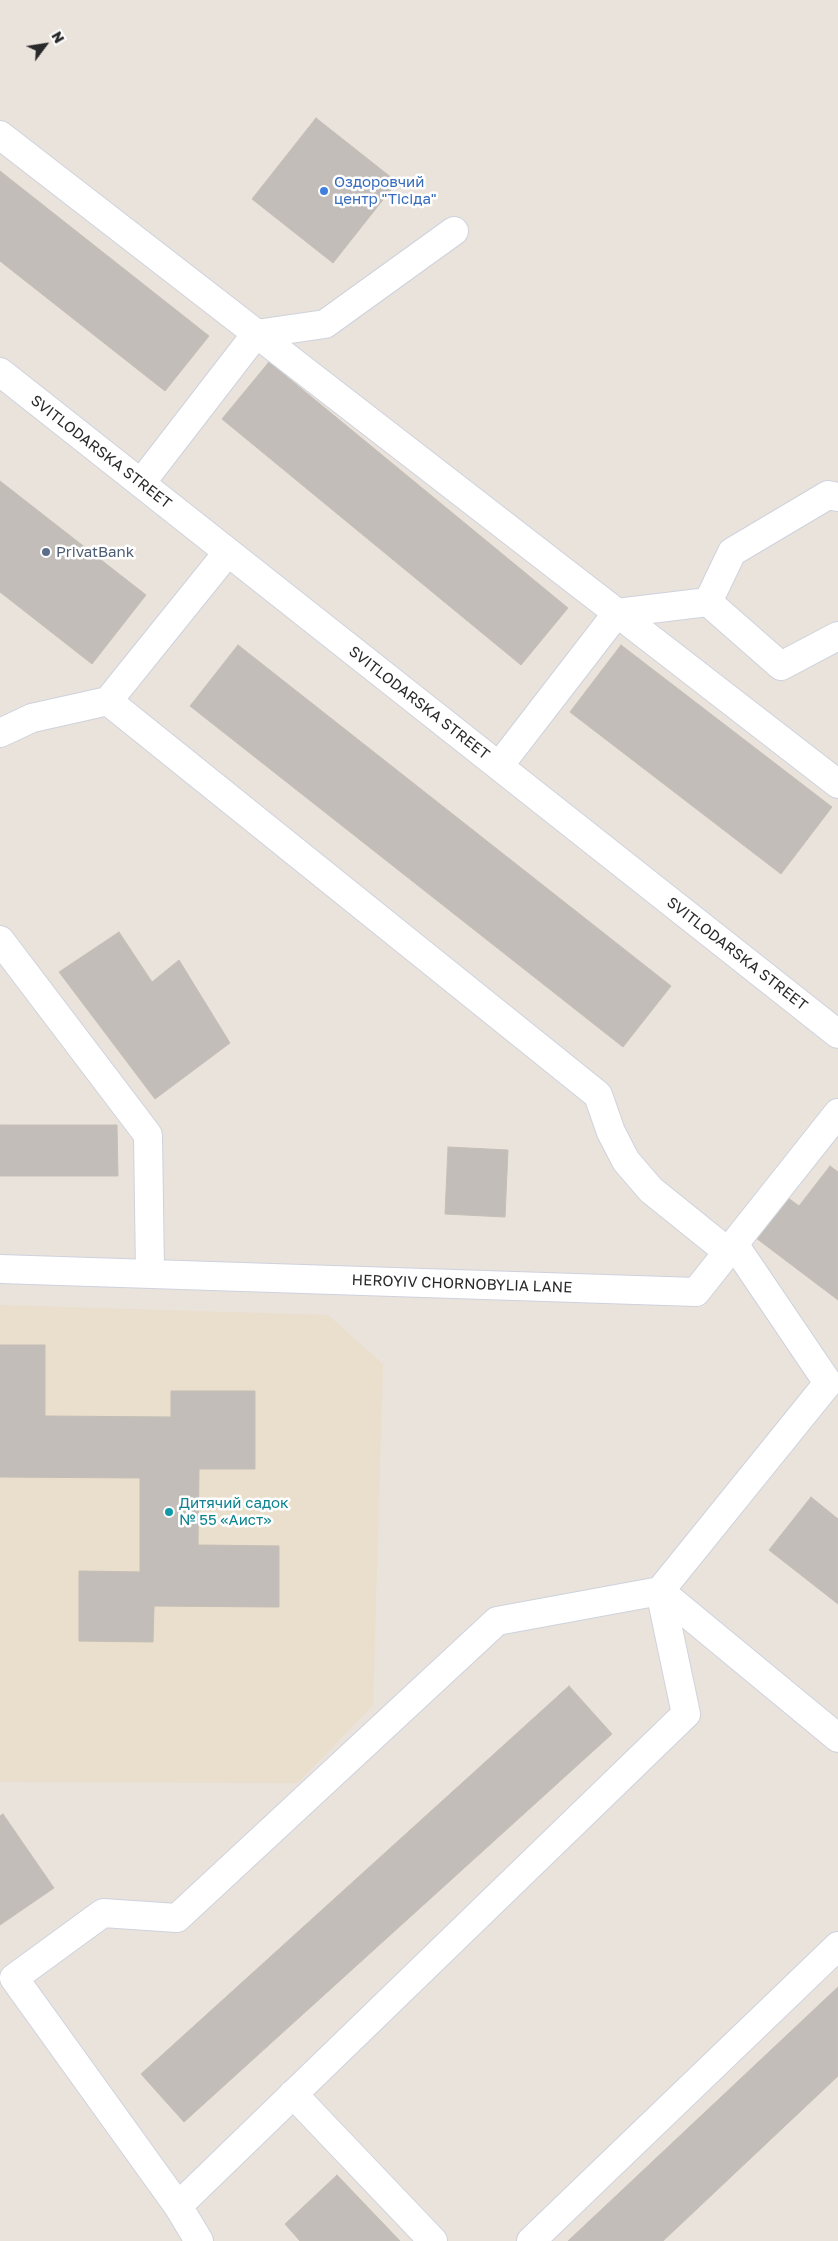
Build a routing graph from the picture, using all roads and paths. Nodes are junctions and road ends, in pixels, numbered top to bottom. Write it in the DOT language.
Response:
graph roads {
  1 [pos="0,135"];
  2 [pos="454,231"];
  3 [pos="256,334"];
  4 [pos="0,372"];
  5 [pos="141,484"];
  6 [pos="838,498"];
  7 [pos="228,552"];
  8 [pos="708,602"];
  9 [pos="617,613"];
  10 [pos="838,636"];
  11 [pos="108,701"];
  12 [pos="0,733"];
  13 [pos="499,766"];
  14 [pos="838,784"];
  15 [pos="0,940"];
  16 [pos="9,964"];
  17 [pos="838,1034"];
  18 [pos="838,1113"];
  19 [pos="731,1248"];
  20 [pos="0,1268"];
  21 [pos="150,1273"];
  22 [pos="833,1376"];
  23 [pos="660,1591"];
  24 [pos="838,1738"];
  25 [pos="838,1946"];
  26 [pos="293,2094"];
  27 [pos="178,2206"];
  28 [pos="199,2241"];
  29 [pos="433,2241"];
  30 [pos="531,2241"];
  1 -- 3 [label="street"];
  2 -- 3 [label="street"];
  3 -- 5 [label="street"];
  3 -- 9 [label="street"];
  4 -- 5 [label="street, SVITLODARSKA STREET"];
  5 -- 7 [label="street, SVITLODARSKA STREET"];
  6 -- 8 [label="street"];
  7 -- 11 [label="street"];
  7 -- 13 [label="street, SVITLODARSKA STREET"];
  8 -- 9 [label="street"];
  8 -- 10 [label="street"];
  9 -- 13 [label="street"];
  9 -- 14 [label="street"];
  11 -- 12 [label="street"];
  11 -- 19 [label="street"];
  13 -- 17 [label="street, SVITLODARSKA STREET"];
  15 -- 16 [label="street"];
  16 -- 21 [label="street"];
  18 -- 19 [label="street, HEROYIV CHORNOBYLIA LANE"];
  19 -- 21 [label="street, HEROYIV CHORNOBYLIA LANE"];
  19 -- 22 [label="street"];
  20 -- 21 [label="street, HEROYIV CHORNOBYLIA LANE"];
  22 -- 23 [label="street"];
  23 -- 24 [label="street"];
  23 -- 26 [label="street"];
  23 -- 27 [label="street"];
  25 -- 30 [label="street"];
  26 -- 27 [label="street"];
  26 -- 29 [label="street"];
  27 -- 28 [label="street"];
}
